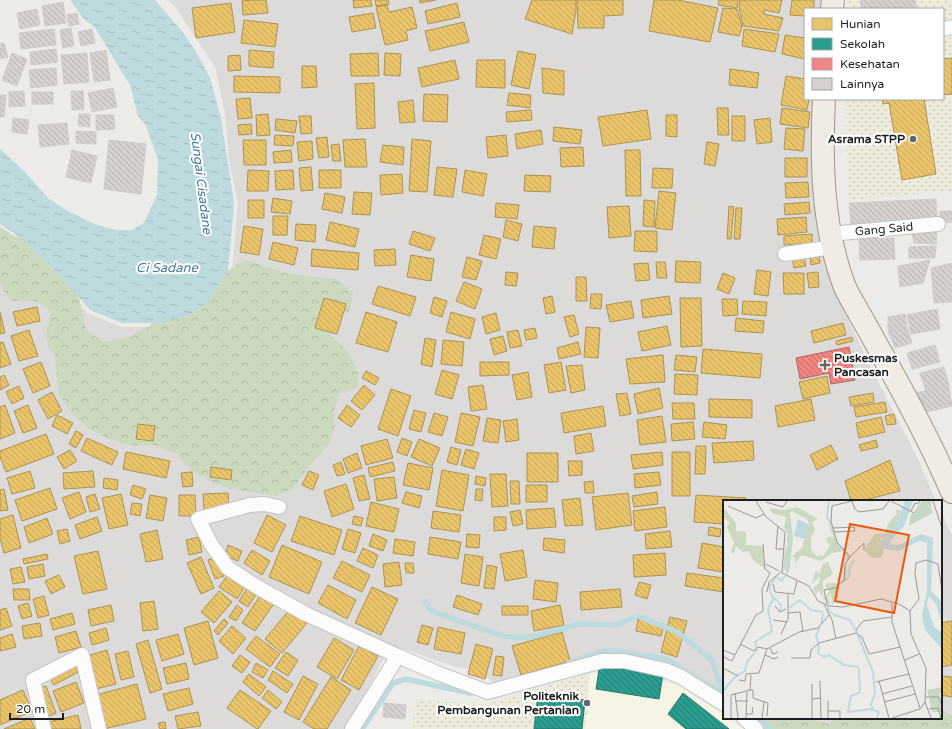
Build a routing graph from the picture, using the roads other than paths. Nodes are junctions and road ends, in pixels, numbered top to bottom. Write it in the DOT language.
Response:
graph roads {
  1 [pos="824,100"];
  2 [pos="938,224"];
  3 [pos="831,241"];
  4 [pos="784,254"];
  5 [pos="952,492"];
  6 [pos="279,507"];
  7 [pos="398,656"];
  8 [pos="723,703"];
  9 [pos="745,719"];
  10 [pos="44,729"];
  11 [pos="99,729"];
  12 [pos="352,729"];
  13 [pos="756,729"];
  1 -- 3 [label="main road"];
  2 -- 3 [label="street, Gang Said"];
  3 -- 4 [label="street, Gang Said"];
  3 -- 5 [label="main road"];
  6 -- 7 [label="street"];
  7 -- 8 [label="street"];
  7 -- 12 [label="street"];
  9 -- 13 [label="street"];
  10 -- 11 [label="street"];
}
